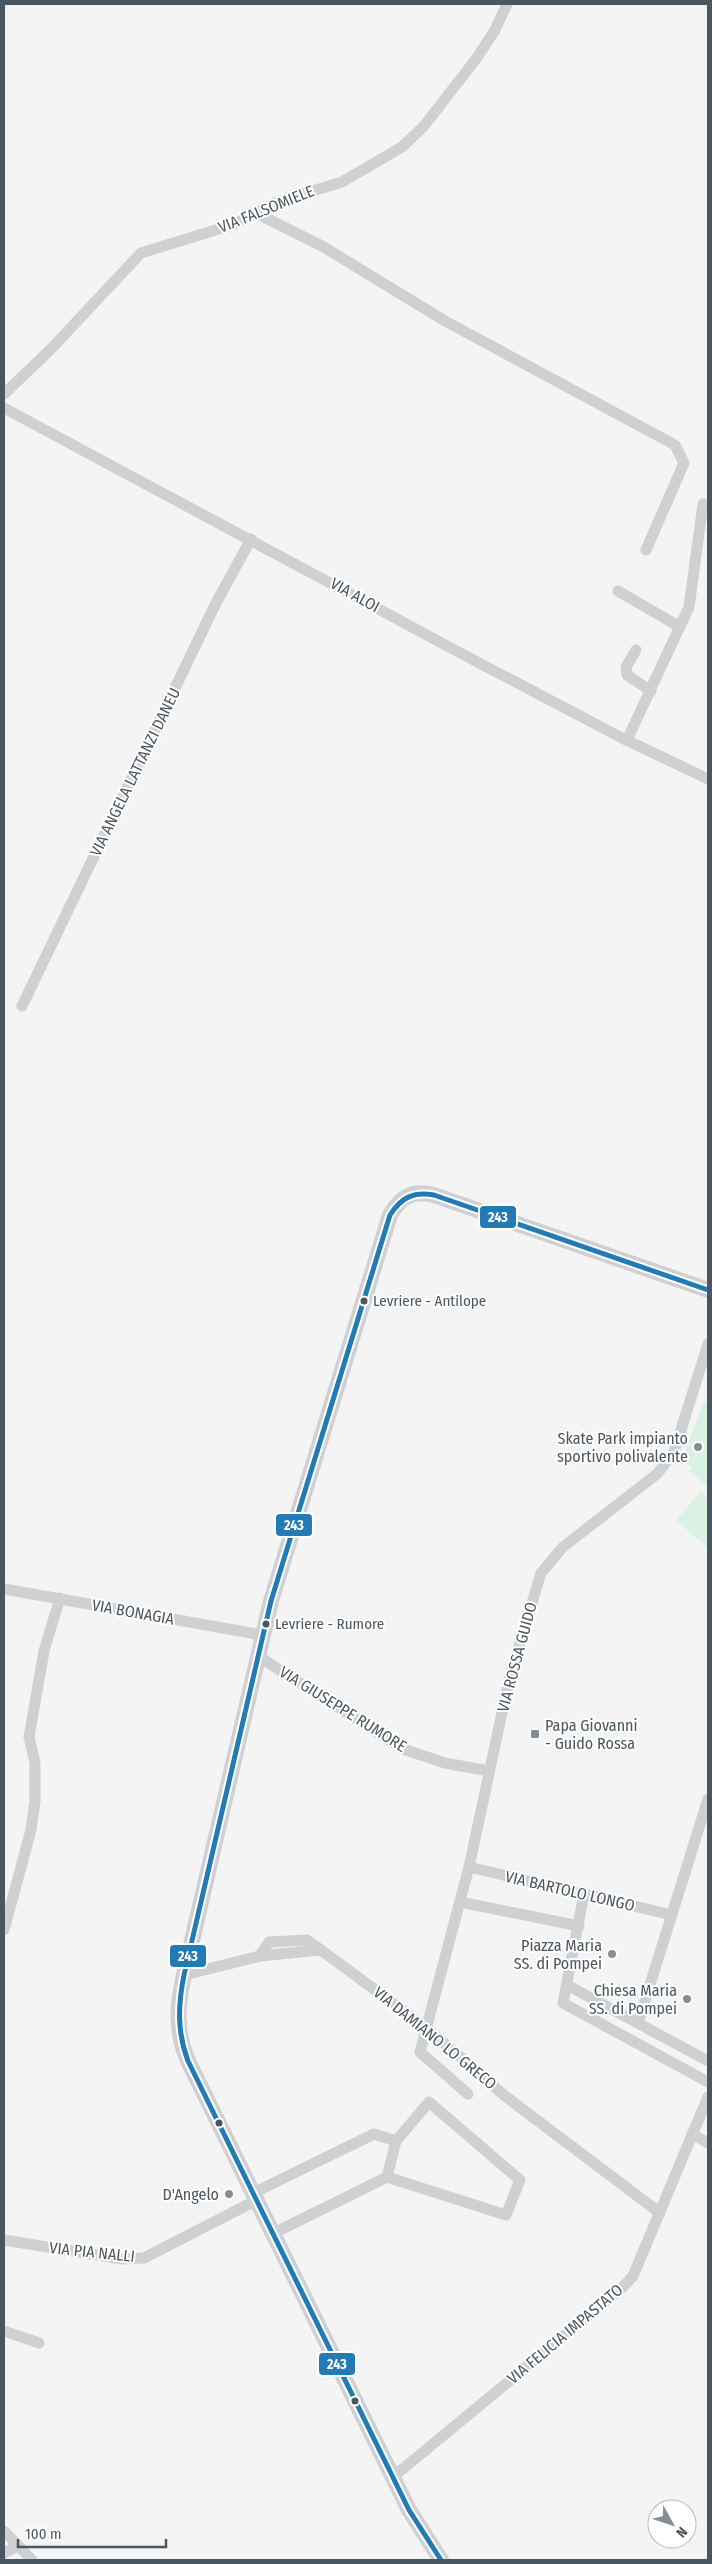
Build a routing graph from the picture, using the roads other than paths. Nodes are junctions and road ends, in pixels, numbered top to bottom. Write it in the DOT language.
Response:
graph roads {
  1 [pos="507,4"];
  2 [pos="256,213"];
  3 [pos="4,394"];
  4 [pos="4,408"];
  5 [pos="703,504"];
  6 [pos="251,539"];
  7 [pos="646,550"];
  8 [pos="618,591"];
  9 [pos="680,628"];
  10 [pos="636,650"];
  11 [pos="651,690"];
  12 [pos="627,740"];
  13 [pos="708,779"];
  14 [pos="22,1006"];
  15 [pos="708,1290"];
  16 [pos="708,1344"];
  17 [pos="4,1589"];
  18 [pos="60,1598"];
  19 [pos="262,1635"];
  20 [pos="258,1656"];
  21 [pos="489,1771"];
  22 [pos="708,1799"];
  23 [pos="706,1815"];
  24 [pos="469,1867"];
  25 [pos="584,1894"];
  26 [pos="460,1902"];
  27 [pos="672,1915"];
  28 [pos="578,1926"];
  29 [pos="4,1930"];
  30 [pos="184,1975"];
  31 [pos="567,1985"];
  32 [pos="638,2023"];
  33 [pos="428,2028"];
  34 [pos="708,2061"];
  35 [pos="708,2082"];
  36 [pos="468,2094"];
  37 [pos="708,2097"];
  38 [pos="692,2134"];
  39 [pos="396,2141"];
  40 [pos="708,2143"];
  41 [pos="387,2177"];
  42 [pos="255,2197"];
  43 [pos="660,2213"];
  44 [pos="274,2233"];
  45 [pos="4,2240"];
  46 [pos="4,2331"];
  47 [pos="39,2343"];
  48 [pos="393,2477"];
  49 [pos="4,2532"];
  50 [pos="18,2546"];
  51 [pos="4,2553"];
  52 [pos="32,2560"];
  53 [pos="441,2560"];
  1 -- 2 [label="street, VIA FALSOMIELE"];
  2 -- 3 [label="street, VIA FALSOMIELE"];
  2 -- 7 [label="street"];
  4 -- 6 [label="street, VIA ALOI"];
  5 -- 9 [label="street"];
  6 -- 12 [label="street, VIA ALOI"];
  6 -- 14 [label="street, VIA ANGELA LATTANZI DANEU"];
  8 -- 9 [label="street"];
  9 -- 11 [label="street"];
  10 -- 11 [label="street"];
  11 -- 12 [label="street"];
  12 -- 13 [label="street, VIA ALOI"];
  15 -- 19 [label="street"];
  16 -- 21 [label="street, VIA ROSSA GUIDO"];
  17 -- 18 [label="street, VIA BONAGIA"];
  18 -- 19 [label="street, VIA BONAGIA"];
  18 -- 29 [label="street"];
  19 -- 20 [label="street"];
  20 -- 21 [label="street, VIA GIUSEPPE RUMORE"];
  20 -- 30 [label="street"];
  21 -- 24 [label="street, VIA ROSSA GUIDO"];
  22 -- 23 [label="street"];
  23 -- 27 [label="street"];
  24 -- 25 [label="street, VIA BARTOLO LONGO"];
  24 -- 26 [label="street, VIA ROSSA GUIDO"];
  25 -- 27 [label="street, VIA BARTOLO LONGO"];
  25 -- 28 [label="street"];
  26 -- 28 [label="street"];
  26 -- 33 [label="street, VIA ROSSA GUIDO"];
  27 -- 32 [label="street"];
  28 -- 31 [label="street"];
  30 -- 33 [label="street, VIA DAMIANO LO GRECO"];
  30 -- 42 [label="street"];
  31 -- 32 [label="street"];
  31 -- 35 [label="street"];
  32 -- 34 [label="street"];
  33 -- 36 [label="street, VIA ROSSA GUIDO"];
  33 -- 43 [label="street, VIA DAMIANO LO GRECO"];
  37 -- 38 [label="street, VIA FELICIA IMPASTATO"];
  38 -- 40 [label="street"];
  38 -- 43 [label="street, VIA FELICIA IMPASTATO"];
  39 -- 41 [label="street"];
  39 -- 41 [label="street"];
  39 -- 42 [label="street, VIA PIA NALLI"];
  41 -- 44 [label="street"];
  42 -- 44 [label="street"];
  42 -- 45 [label="street, VIA PIA NALLI"];
  43 -- 48 [label="street, VIA FELICIA IMPASTATO"];
  44 -- 48 [label="street"];
  46 -- 47 [label="street"];
  48 -- 53 [label="street"];
  49 -- 50 [label="street"];
  50 -- 51 [label="street"];
  50 -- 52 [label="street"];
}
